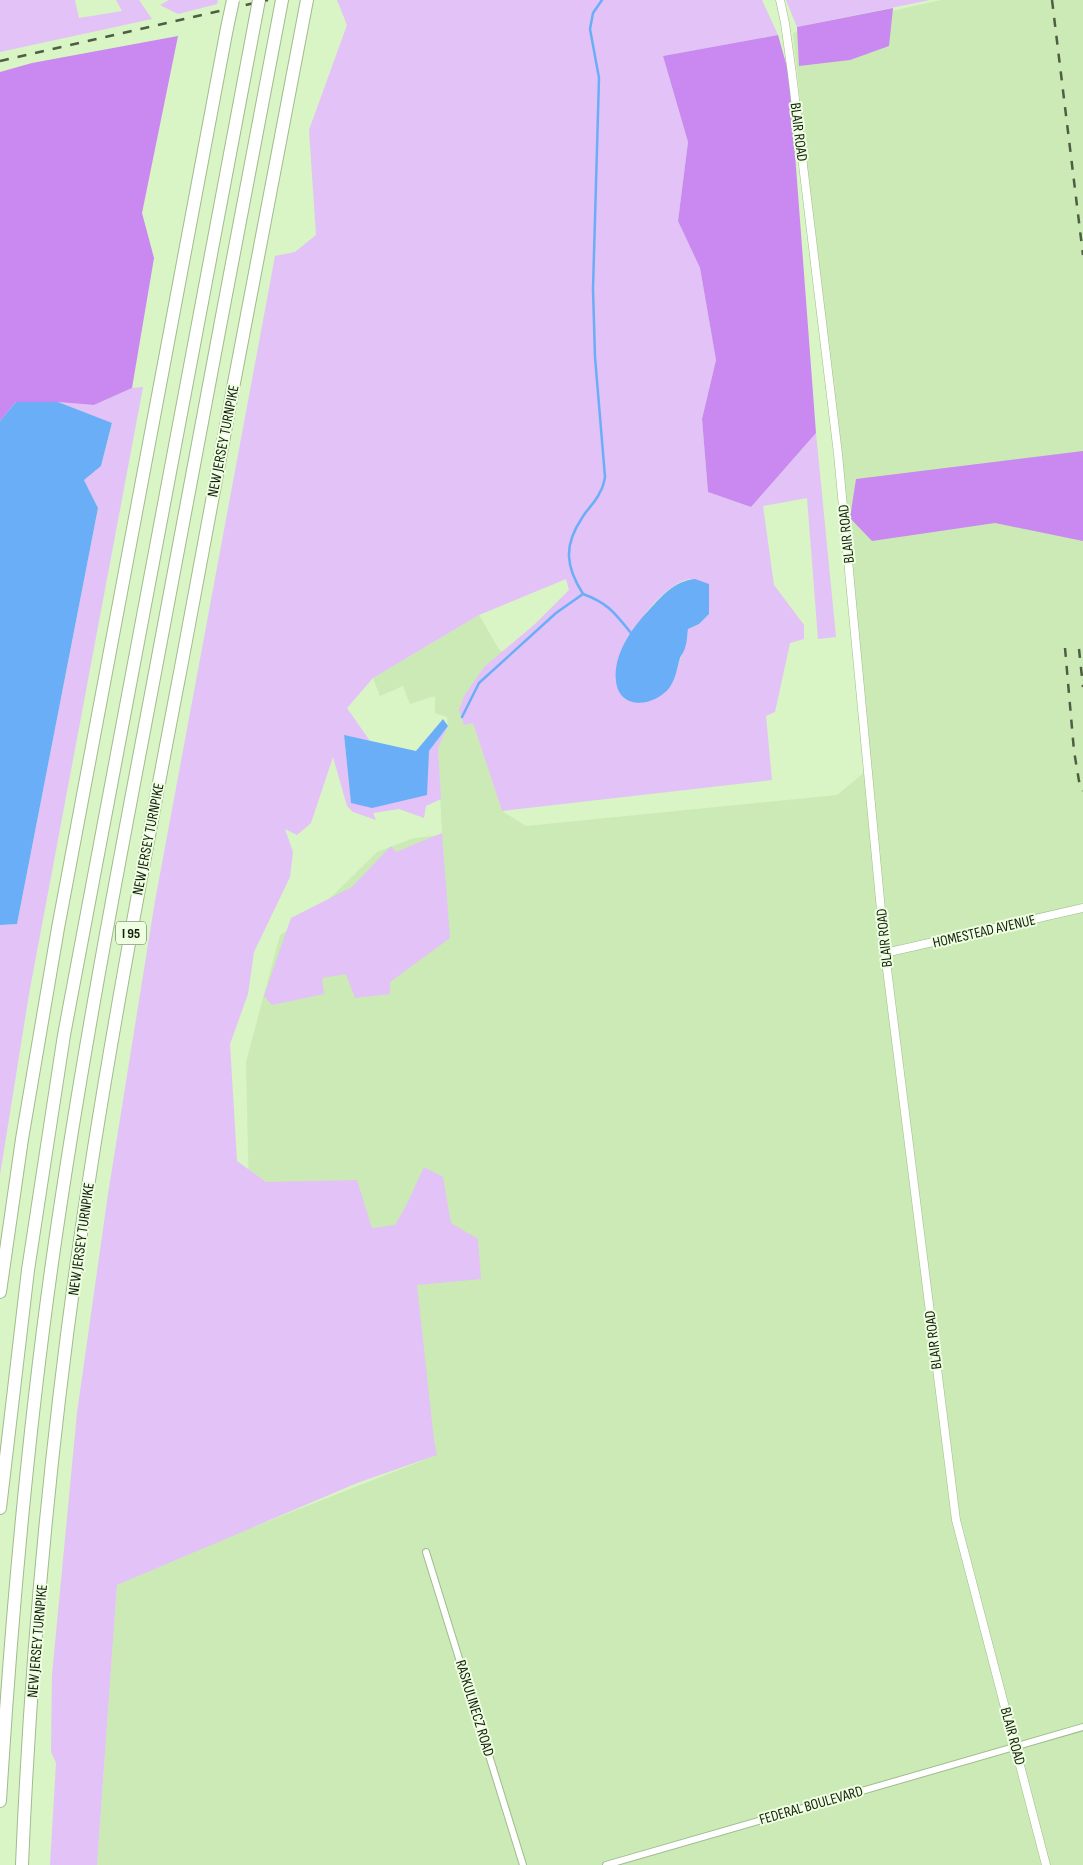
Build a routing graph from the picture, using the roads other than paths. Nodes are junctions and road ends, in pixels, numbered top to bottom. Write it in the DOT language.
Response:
graph roads {
  1 [pos="233,0"];
  2 [pos="259,0"];
  3 [pos="282,0"];
  4 [pos="780,0"];
  5 [pos="306,5"];
  6 [pos="1083,908"];
  7 [pos="886,954"];
  8 [pos="0,1292"];
  9 [pos="0,1508"];
  10 [pos="426,1552"];
  11 [pos="1083,1727"];
  12 [pos="1016,1746"];
  13 [pos="0,1801"];
  14 [pos="22,1865"];
  15 [pos="523,1865"];
  16 [pos="606,1865"];
  17 [pos="1046,1865"];
  1 -- 8 [label="highway, bridge"];
  2 -- 9 [label="highway, bridge"];
  3 -- 13 [label="highway, NEW JERSEY TURNPIKE / I 95"];
  4 -- 7 [label="street, BLAIR ROAD"];
  5 -- 14 [label="highway, NEW JERSEY TURNPIKE / I 95"];
  6 -- 7 [label="street, HOMESTEAD AVENUE"];
  7 -- 12 [label="street, BLAIR ROAD"];
  10 -- 15 [label="street, RASKULINECZ ROAD"];
  11 -- 12 [label="street, FEDERAL BOULEVARD"];
  12 -- 16 [label="street, FEDERAL BOULEVARD"];
  12 -- 17 [label="street, BLAIR ROAD"];
}
